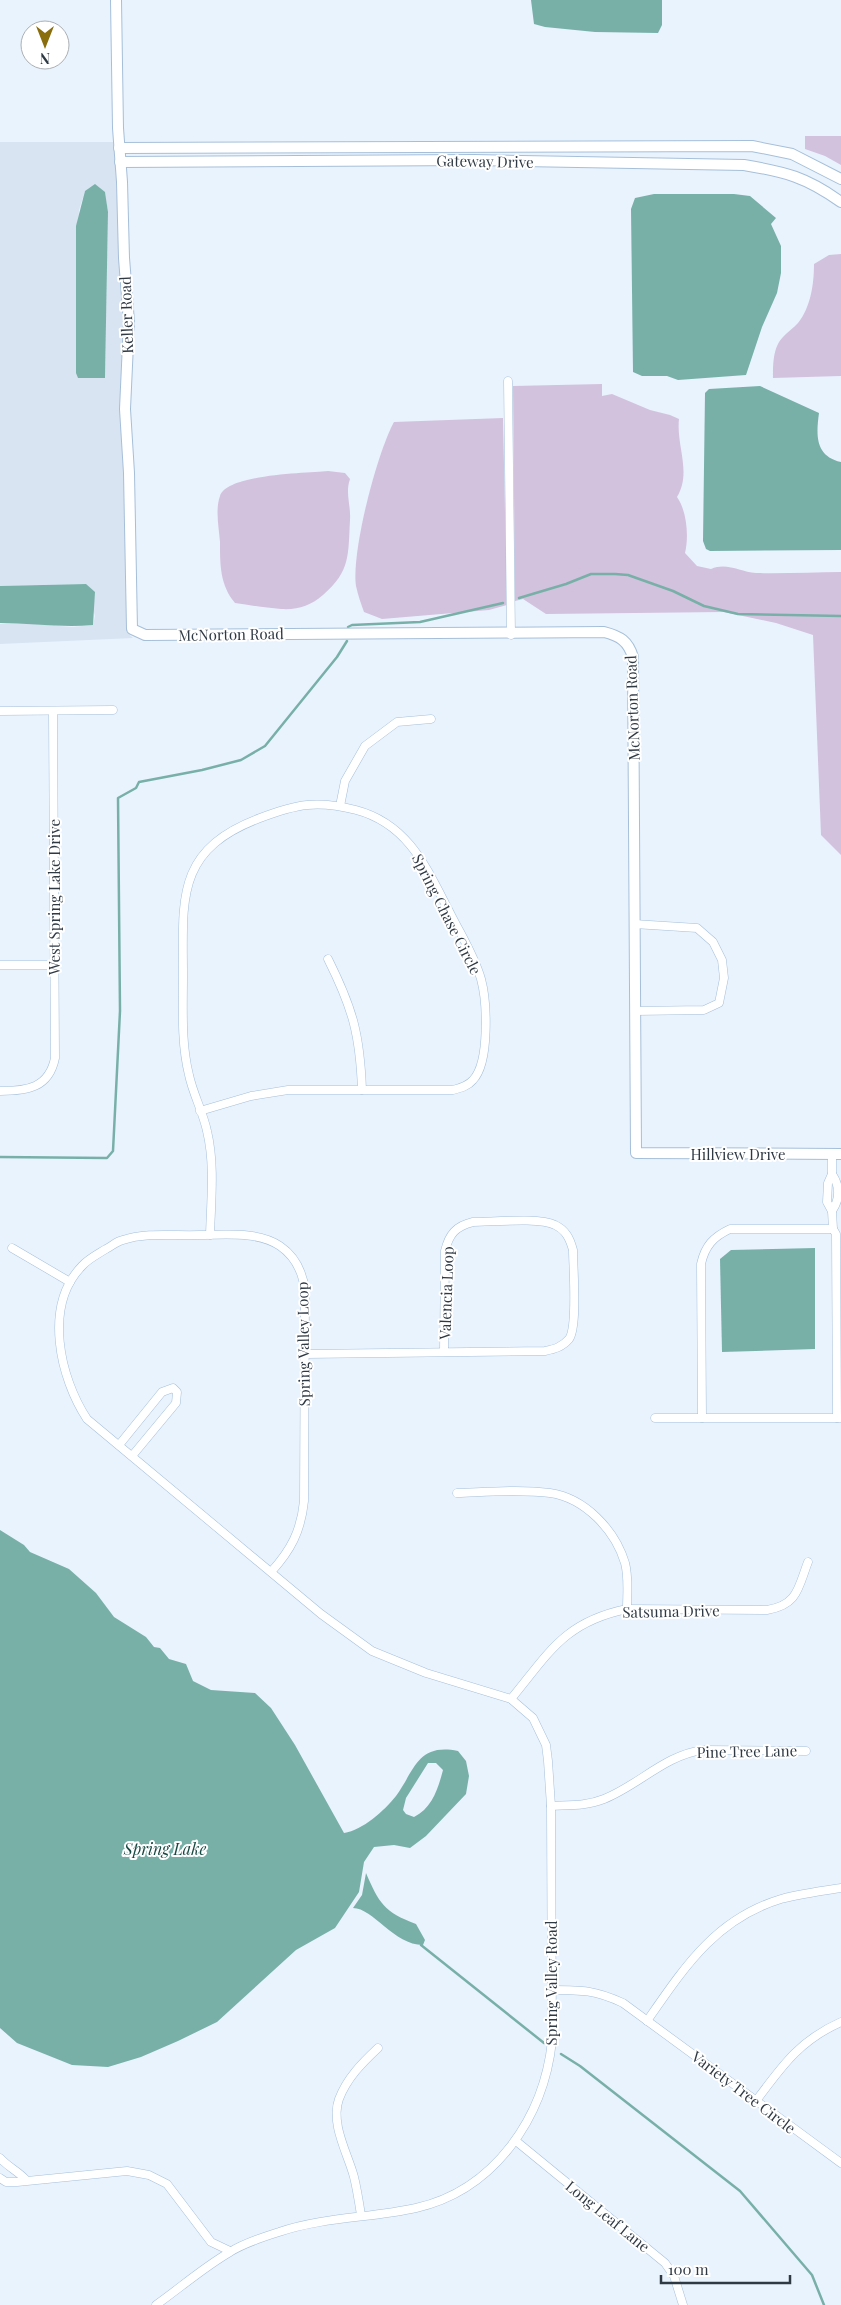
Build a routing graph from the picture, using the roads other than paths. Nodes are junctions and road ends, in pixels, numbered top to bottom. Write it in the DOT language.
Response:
graph roads {
  1 [pos="116,0"];
  2 [pos="694,146"];
  3 [pos="119,148"];
  4 [pos="120,162"];
  5 [pos="695,164"];
  6 [pos="841,179"];
  7 [pos="841,202"];
  8 [pos="508,381"];
  9 [pos="132,630"];
  10 [pos="512,635"];
  11 [pos="113,710"];
  12 [pos="0,711"];
  13 [pos="53,711"];
  14 [pos="431,719"];
  15 [pos="340,806"];
  16 [pos="634,924"];
  17 [pos="328,959"];
  18 [pos="54,965"];
  19 [pos="0,966"];
  20 [pos="635,1011"];
  21 [pos="362,1090"];
  22 [pos="0,1091"];
  23 [pos="200,1111"];
  24 [pos="636,1153"];
  25 [pos="837,1154"];
  26 [pos="832,1174"];
  27 [pos="827,1192"];
  28 [pos="838,1192"];
  29 [pos="832,1211"];
  30 [pos="833,1229"];
  31 [pos="210,1235"];
  32 [pos="12,1248"];
  33 [pos="70,1282"];
  34 [pos="444,1352"];
  35 [pos="306,1354"];
  36 [pos="655,1418"];
  37 [pos="702,1418"];
  38 [pos="839,1418"];
  39 [pos="119,1445"];
  40 [pos="132,1456"];
  41 [pos="457,1493"];
  42 [pos="808,1562"];
  43 [pos="271,1572"];
  44 [pos="627,1609"];
  45 [pos="511,1699"];
  46 [pos="806,1751"];
  47 [pos="551,1806"];
  48 [pos="841,1888"];
  49 [pos="552,1990"];
  50 [pos="647,2021"];
  51 [pos="841,2022"];
  52 [pos="378,2048"];
  53 [pos="756,2101"];
  54 [pos="516,2141"];
  55 [pos="0,2158"];
  56 [pos="841,2163"];
  57 [pos="0,2178"];
  58 [pos="26,2180"];
  59 [pos="361,2215"];
  60 [pos="230,2251"];
  61 [pos="156,2305"];
  62 [pos="682,2305"];
  1 -- 3 [label="street, Keller Road"];
  2 -- 3 [label="street, Gateway Drive"];
  2 -- 5 [label="street"];
  2 -- 6 [label="street, Gateway Drive"];
  3 -- 4 [label="street, Keller Road"];
  4 -- 5 [label="street, Gateway Drive"];
  4 -- 9 [label="street, Keller Road"];
  5 -- 7 [label="street, Gateway Drive"];
  8 -- 10 [label="street"];
  9 -- 10 [label="street, McNorton Road"];
  10 -- 16 [label="street, McNorton Road"];
  11 -- 13 [label="street"];
  12 -- 13 [label="street"];
  13 -- 18 [label="street, West Spring Lake Drive"];
  14 -- 15 [label="street"];
  15 -- 21 [label="street, Spring Chase Circle"];
  15 -- 23 [label="street, Spring Chase Circle"];
  16 -- 20 [label="street, McNorton Road"];
  16 -- 20 [label="street"];
  17 -- 21 [label="street"];
  18 -- 19 [label="street"];
  18 -- 22 [label="street, West Spring Lake Drive"];
  20 -- 24 [label="street, McNorton Road"];
  21 -- 23 [label="street, Spring Chase Circle"];
  23 -- 31 [label="street, Spring Chase Circle"];
  24 -- 25 [label="street, Hillview Drive"];
  25 -- 26 [label="street"];
  26 -- 27 [label="street"];
  26 -- 28 [label="street"];
  27 -- 28 [label="street"];
  27 -- 29 [label="street"];
  28 -- 29 [label="street"];
  29 -- 30 [label="street"];
  30 -- 37 [label="street"];
  30 -- 38 [label="street"];
  31 -- 33 [label="street, Spring Valley Loop"];
  31 -- 35 [label="street, Spring Valley Loop"];
  32 -- 33 [label="street"];
  33 -- 39 [label="street, Spring Valley Loop"];
  34 -- 34 [label="street, Valencia Loop"];
  34 -- 35 [label="street, Valencia Loop"];
  35 -- 43 [label="street, Spring Valley Loop"];
  36 -- 37 [label="street"];
  37 -- 38 [label="street"];
  39 -- 40 [label="street, Spring Valley Loop"];
  39 -- 40 [label="street"];
  40 -- 43 [label="street, Spring Valley Loop"];
  41 -- 44 [label="street"];
  42 -- 44 [label="street, Satsuma Drive"];
  43 -- 45 [label="street, Spring Valley Road"];
  44 -- 45 [label="street, Satsuma Drive"];
  45 -- 47 [label="street, Spring Valley Road"];
  46 -- 47 [label="street, Pine Tree Lane"];
  47 -- 49 [label="street, Spring Valley Road"];
  48 -- 50 [label="street"];
  49 -- 50 [label="street, Variety Tree Circle"];
  49 -- 54 [label="street, Spring Valley Road"];
  50 -- 53 [label="street, Variety Tree Circle"];
  51 -- 53 [label="street"];
  52 -- 59 [label="street"];
  53 -- 56 [label="street, Variety Tree Circle"];
  54 -- 59 [label="street, Spring Valley Road"];
  54 -- 62 [label="street, Long Leaf Lane"];
  55 -- 58 [label="street"];
  57 -- 58 [label="street"];
  58 -- 60 [label="street"];
  59 -- 60 [label="street, Spring Valley Road"];
  60 -- 61 [label="street, Spring Valley Road"];
}
